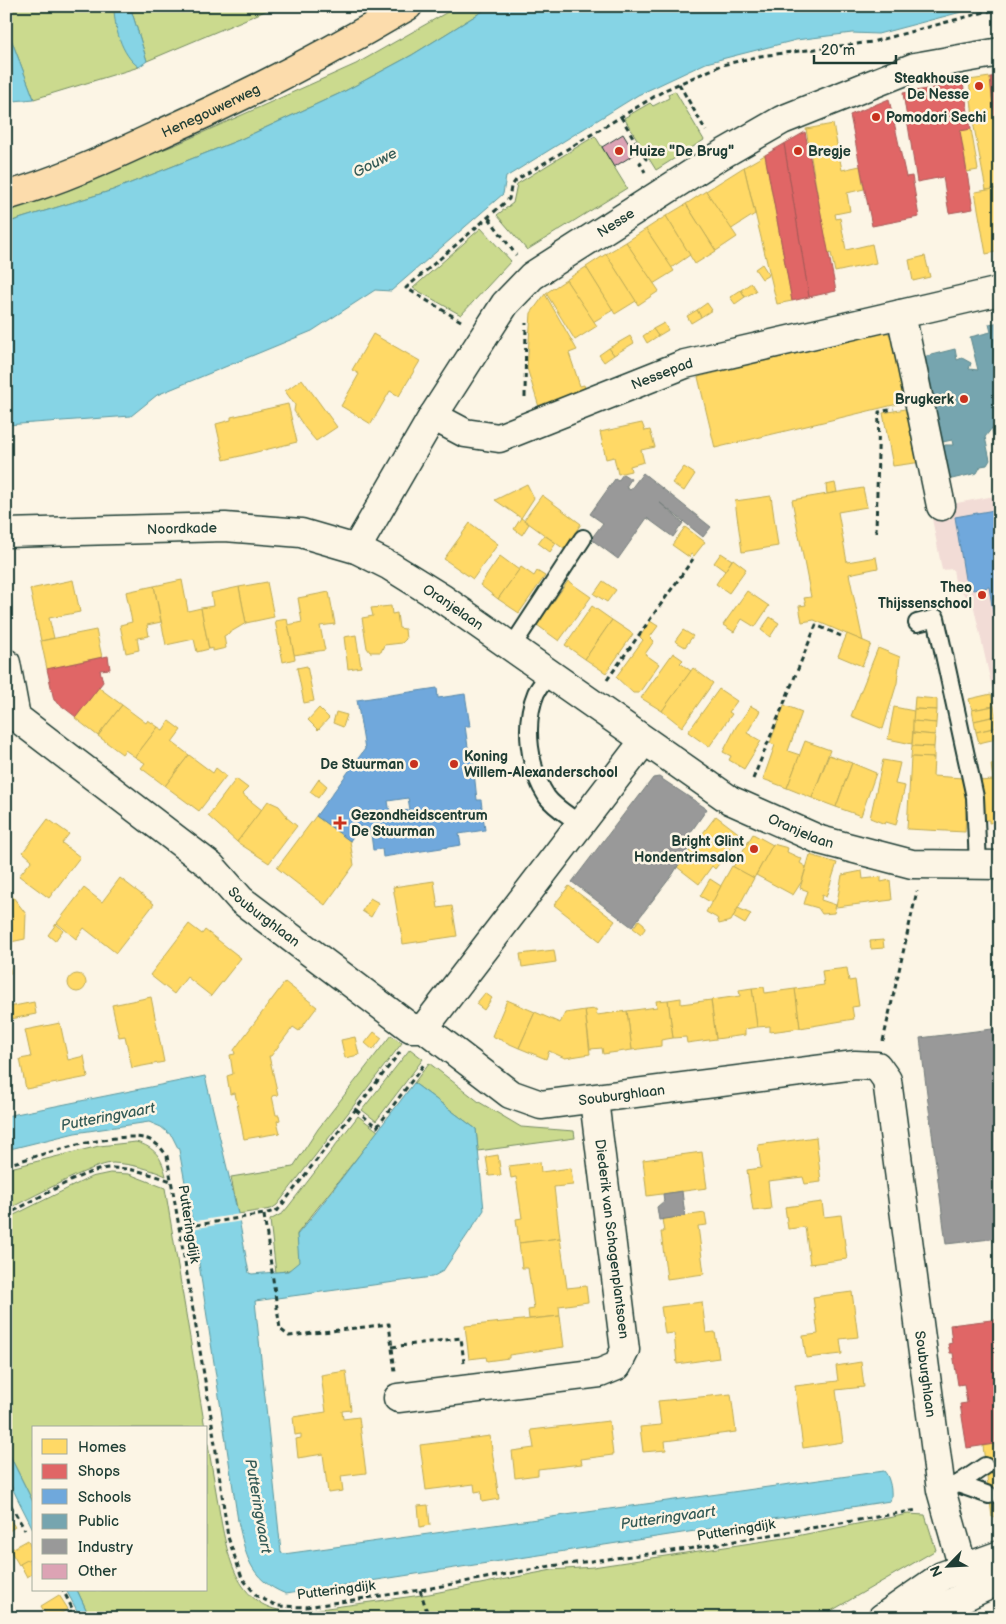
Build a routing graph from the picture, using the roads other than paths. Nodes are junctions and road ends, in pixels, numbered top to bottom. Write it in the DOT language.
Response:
graph roads {
  1 [pos="408,6"];
  2 [pos="1000,52"];
  3 [pos="6,196"];
  4 [pos="1000,292"];
  5 [pos="902,314"];
  6 [pos="433,416"];
  7 [pos="941,506"];
  8 [pos="6,533"];
  9 [pos="583,538"];
  10 [pos="356,549"];
  11 [pos="916,623"];
  12 [pos="511,648"];
  13 [pos="6,664"];
  14 [pos="549,674"];
  15 [pos="11,720"];
  16 [pos="644,741"];
  17 [pos="580,824"];
  18 [pos="989,865"];
  19 [pos="427,1033"];
  20 [pos="594,1100"];
  21 [pos="398,1398"];
  22 [pos="985,1466"];
  23 [pos="949,1493"];
  24 [pos="989,1494"];
  25 [pos="1000,1555"];
  26 [pos="969,1579"];
  27 [pos="1000,1580"];
  28 [pos="882,1618"];
  29 [pos="919,1618"];
  1 -- 3 [label="main road, Henegouwerweg"];
  2 -- 6 [label="street, Nesse"];
  4 -- 5 [label="street, Nessepad"];
  5 -- 6 [label="street, Nessepad"];
  5 -- 7 [label="street"];
  6 -- 10 [label="street, Nesse"];
  8 -- 10 [label="street, Noordkade"];
  9 -- 12 [label="lane"];
  10 -- 12 [label="street, Oranjelaan"];
  11 -- 18 [label="lane, Oranjelaan"];
  12 -- 14 [label="street, Oranjelaan"];
  13 -- 15 [label="street, Souburghlaan"];
  14 -- 16 [label="street, Oranjelaan"];
  14 -- 17 [label="lane"];
  15 -- 19 [label="street, Souburghlaan"];
  16 -- 17 [label="street"];
  16 -- 18 [label="street, Oranjelaan"];
  17 -- 19 [label="street"];
  19 -- 20 [label="street, Souburghlaan"];
  20 -- 21 [label="street, Diederik van Schagenplantsoen"];
  20 -- 23 [label="street, Souburghlaan"];
  22 -- 23 [label="lane"];
  23 -- 24 [label="lane"];
  23 -- 26 [label="street, Souburghlaan"];
  25 -- 26 [label="street"];
  26 -- 27 [label="street"];
  26 -- 28 [label="street"];
  26 -- 29 [label="street"];
}
